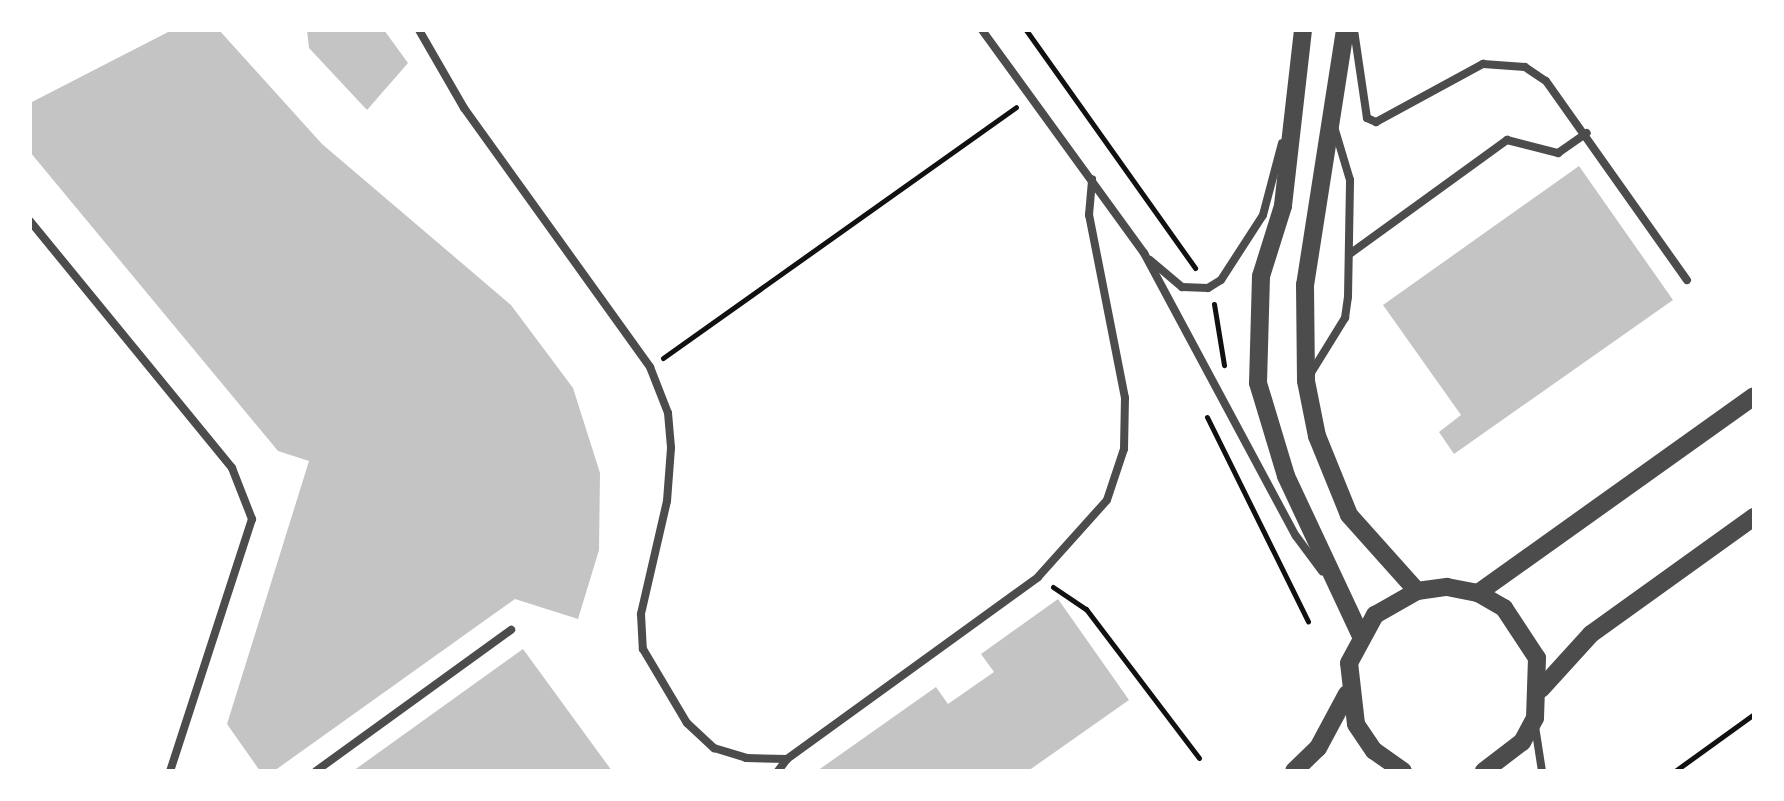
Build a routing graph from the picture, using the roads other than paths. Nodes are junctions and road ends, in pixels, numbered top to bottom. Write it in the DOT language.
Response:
graph roads {
  1 [pos="419,30"];
  2 [pos="982,30"];
  3 [pos="1303,30"];
  4 [pos="1345,30"];
  5 [pos="1354,30"];
  6 [pos="1291,106"];
  7 [pos="1331,118"];
  8 [pos="1587,133"];
  9 [pos="1092,179"];
  10 [pos="30,221"];
  11 [pos="1144,253"];
  12 [pos="1351,253"];
  13 [pos="1687,280"];
  14 [pos="1306,381"];
  15 [pos="1754,396"];
  16 [pos="1754,517"];
  17 [pos="1335,588"];
  18 [pos="1417,591"];
  19 [pos="1478,593"];
  20 [pos="512,630"];
  21 [pos="1360,634"];
  22 [pos="1541,689"];
  23 [pos="1348,694"];
  24 [pos="1535,718"];
  25 [pos="787,759"];
  26 [pos="1397,770"];
  27 [pos="170,771"];
  28 [pos="316,771"];
  29 [pos="778,771"];
  30 [pos="1294,771"];
  31 [pos="1484,771"];
  32 [pos="1542,771"];
  1 -- 25 [label="lane"];
  2 -- 9 [label="lane"];
  3 -- 6 [label="street"];
  4 -- 7 [label="street"];
  5 -- 8 [label="lane"];
  6 -- 11 [label="lane"];
  6 -- 17 [label="street"];
  7 -- 12 [label="lane"];
  7 -- 14 [label="street"];
  8 -- 12 [label="lane"];
  8 -- 13 [label="lane"];
  9 -- 11 [label="lane"];
  9 -- 25 [label="lane"];
  10 -- 27 [label="lane"];
  11 -- 17 [label="lane"];
  12 -- 14 [label="lane"];
  14 -- 18 [label="street"];
  15 -- 19 [label="street"];
  16 -- 22 [label="street"];
  17 -- 21 [label="street"];
  18 -- 19 [label="street"];
  18 -- 21 [label="street"];
  19 -- 22 [label="street"];
  20 -- 28 [label="lane"];
  21 -- 23 [label="street"];
  22 -- 24 [label="street"];
  23 -- 26 [label="street"];
  23 -- 30 [label="street"];
  24 -- 31 [label="street"];
  24 -- 32 [label="lane"];
  25 -- 29 [label="lane"];
}
